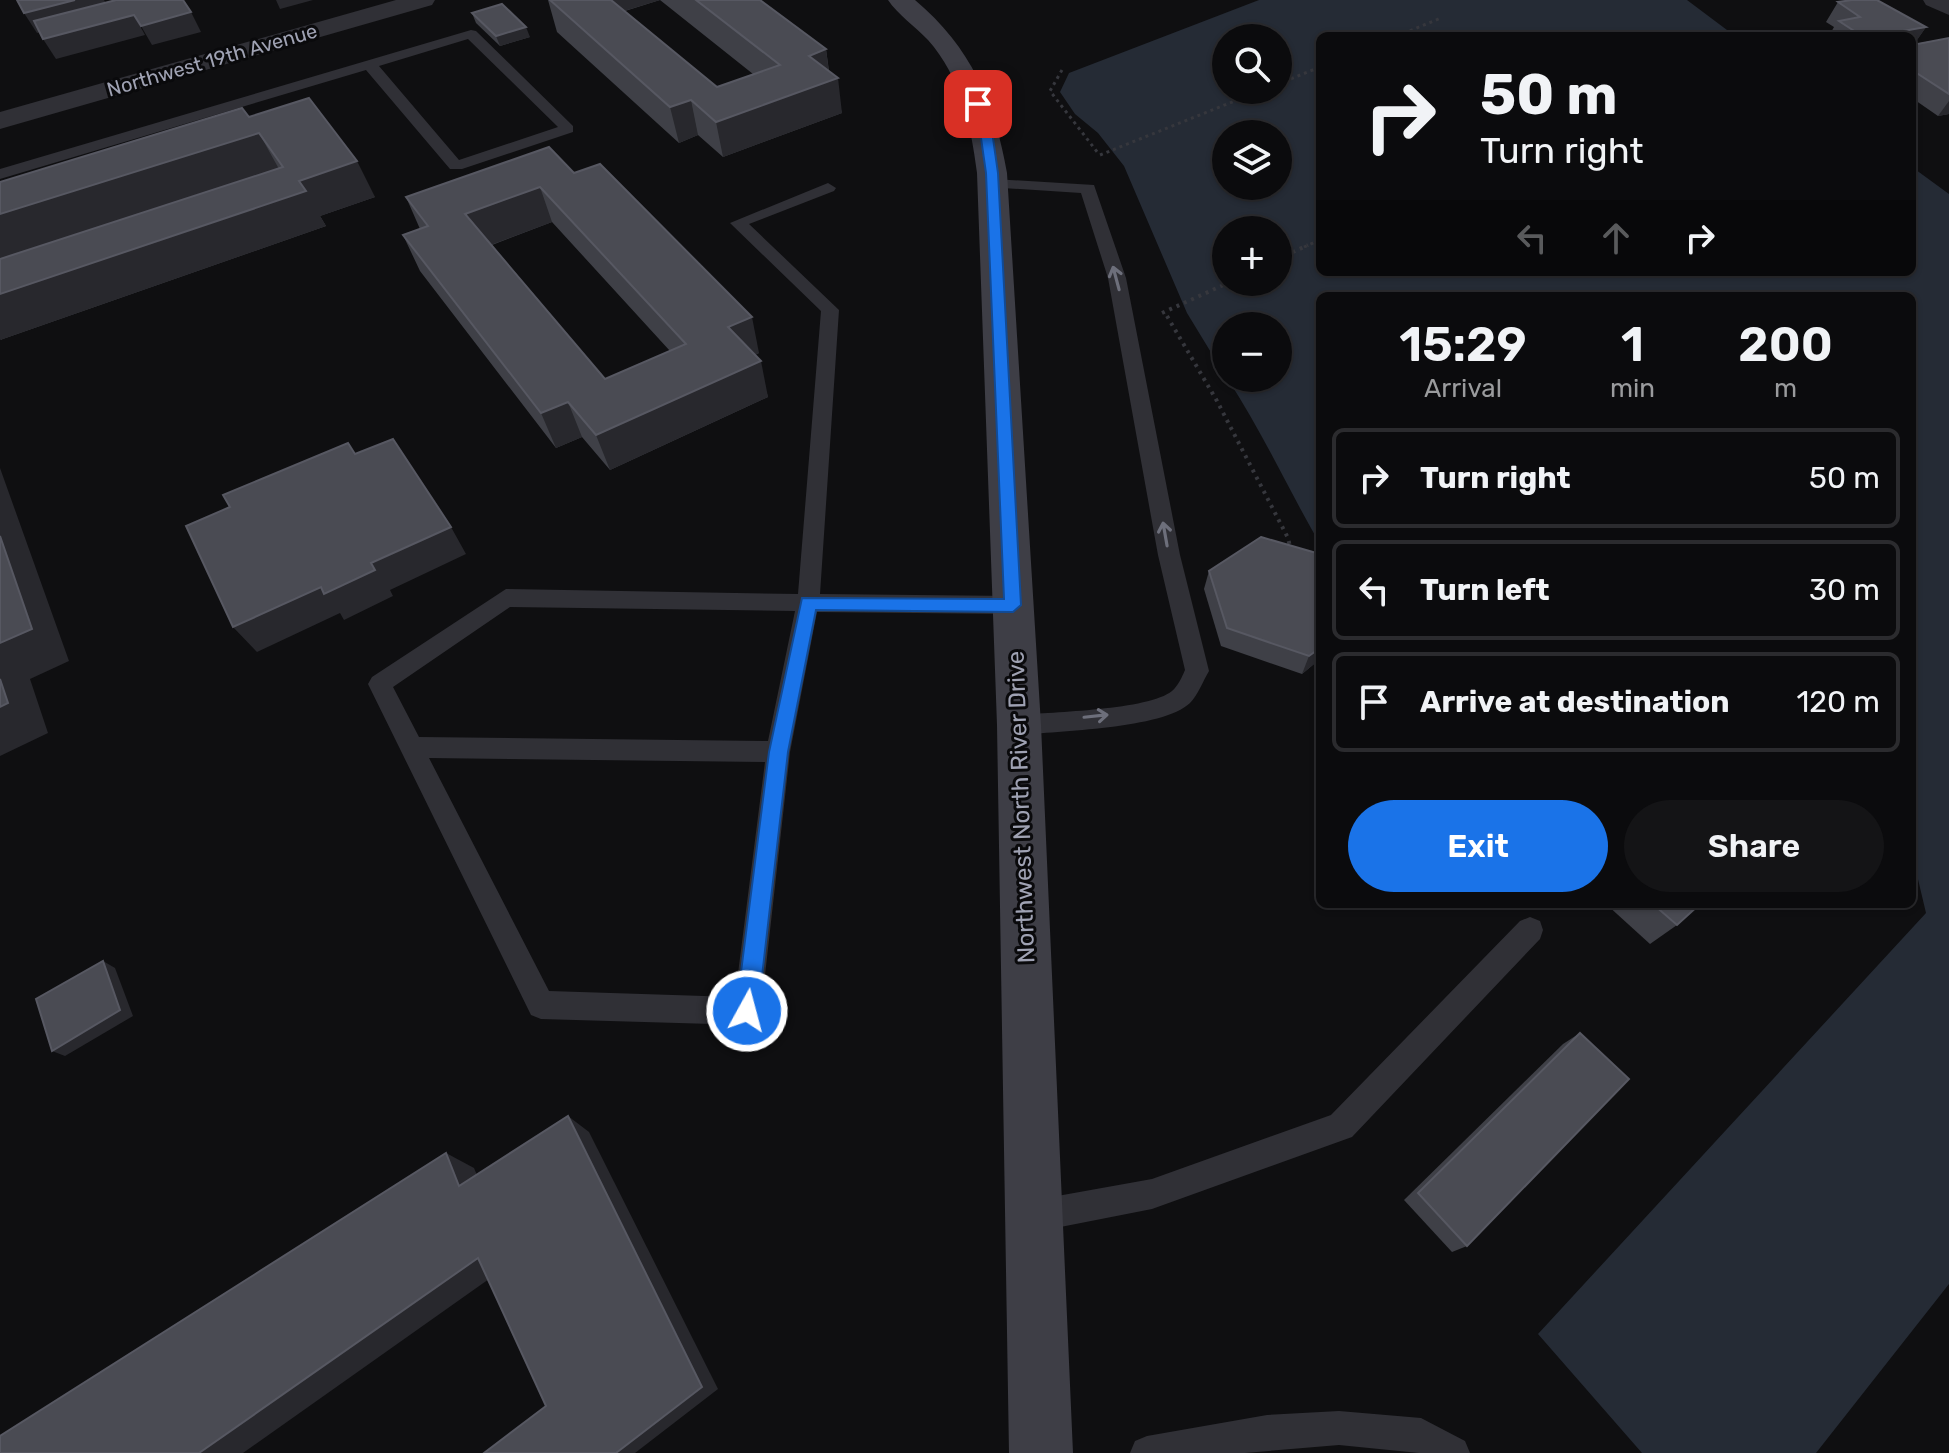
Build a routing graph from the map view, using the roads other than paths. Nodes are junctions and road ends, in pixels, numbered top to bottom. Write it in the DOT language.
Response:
graph roads {
  1 [pos="423,0"];
  2 [pos="900,0"];
  3 [pos="1935,0"];
  4 [pos="1949,8"];
  5 [pos="370,65"];
  6 [pos="0,121"];
  7 [pos="0,174"];
  8 [pos="993,184"];
  9 [pos="828,188"];
  10 [pos="808,603"];
  11 [pos="1013,605"];
  12 [pos="1019,725"];
  13 [pos="412,747"];
  14 [pos="778,752"];
  15 [pos="1530,930"];
  16 [pos="1035,1216"];
  17 [pos="1041,1453"];
  18 [pos="1147,1453"];
  19 [pos="1453,1453"];
  1 -- 6 [label="street, Northwest 19th Avenue"];
  2 -- 8 [label="street, Northwest North River Drive"];
  3 -- 4 [label="street"];
  5 -- 5 [label="lane"];
  5 -- 7 [label="lane"];
  8 -- 11 [label="street, Northwest North River Drive"];
  12 -- 8 [label="lane, one-way"];
  9 -- 10 [label="lane"];
  10 -- 11 [label="lane"];
  10 -- 13 [label="lane"];
  10 -- 14 [label="lane"];
  11 -- 12 [label="street, Northwest North River Drive"];
  12 -- 16 [label="street, Northwest North River Drive"];
  13 -- 14 [label="lane"];
  13 -- 14 [label="lane"];
  15 -- 16 [label="lane"];
  16 -- 17 [label="street, Northwest North River Drive"];
  18 -- 19 [label="lane"];
}
